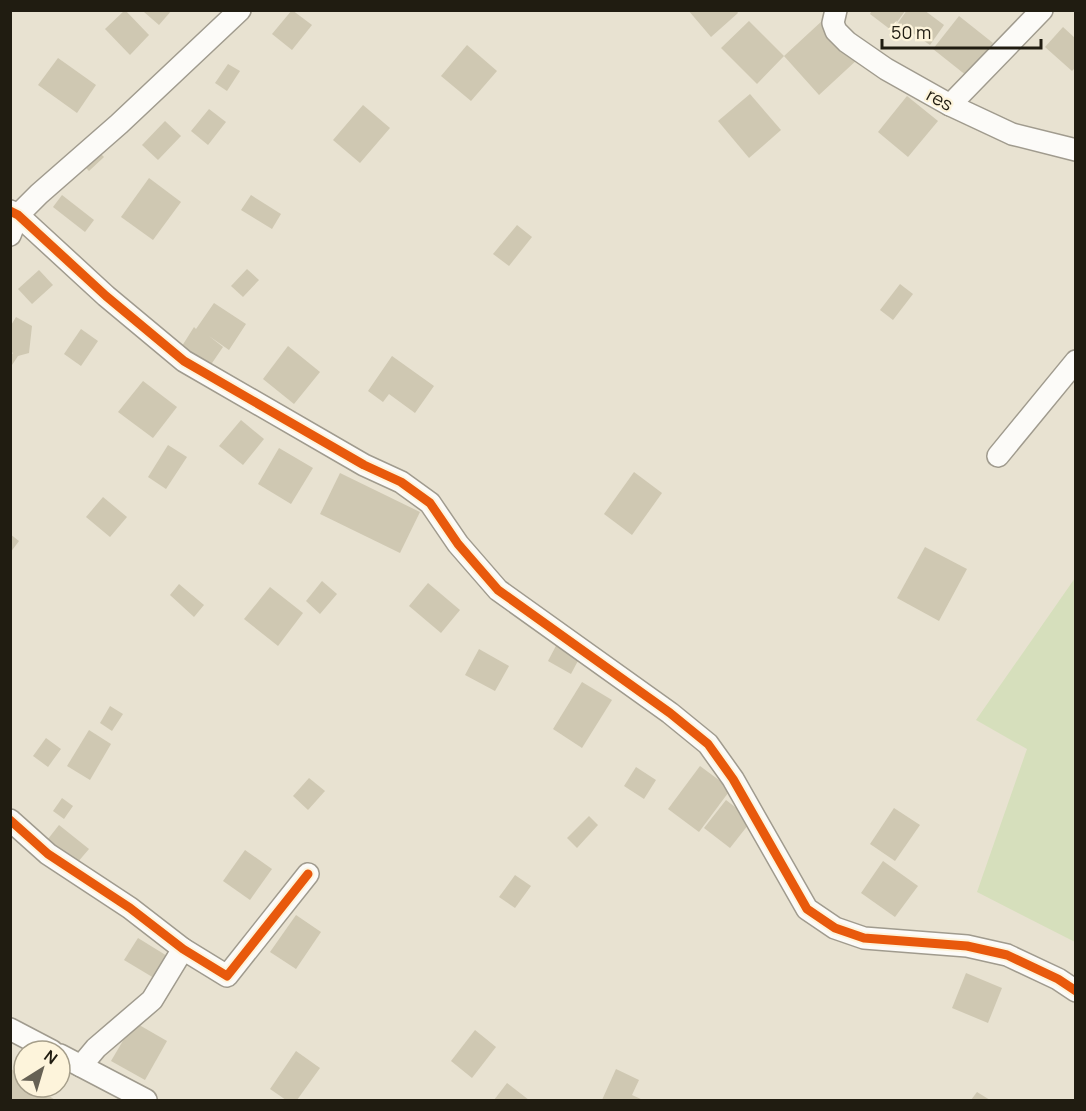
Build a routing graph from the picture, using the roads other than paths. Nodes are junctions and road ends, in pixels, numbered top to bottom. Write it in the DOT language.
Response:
graph roads {
  1 [pos="240,10"];
  2 [pos="836,10"];
  3 [pos="1042,10"];
  4 [pos="950,105"];
  5 [pos="1076,150"];
  6 [pos="13,220"];
  7 [pos="1076,361"];
  8 [pos="998,456"];
  9 [pos="10,820"];
  10 [pos="308,874"];
  11 [pos="183,949"];
  12 [pos="1076,991"];
  13 [pos="10,1029"];
  14 [pos="29,1039"];
  15 [pos="72,1061"];
  16 [pos="81,1066"];
  17 [pos="146,1101"];
  1 -- 6 [label="street"];
  2 -- 4 [label="street, res"];
  3 -- 4 [label="street"];
  4 -- 5 [label="street, res"];
  6 -- 12 [label="street"];
  7 -- 8 [label="street"];
  9 -- 11 [label="street"];
  10 -- 11 [label="street"];
  11 -- 16 [label="street"];
  13 -- 14 [label="street"];
  15 -- 16 [label="street"];
  16 -- 17 [label="street"];
}
